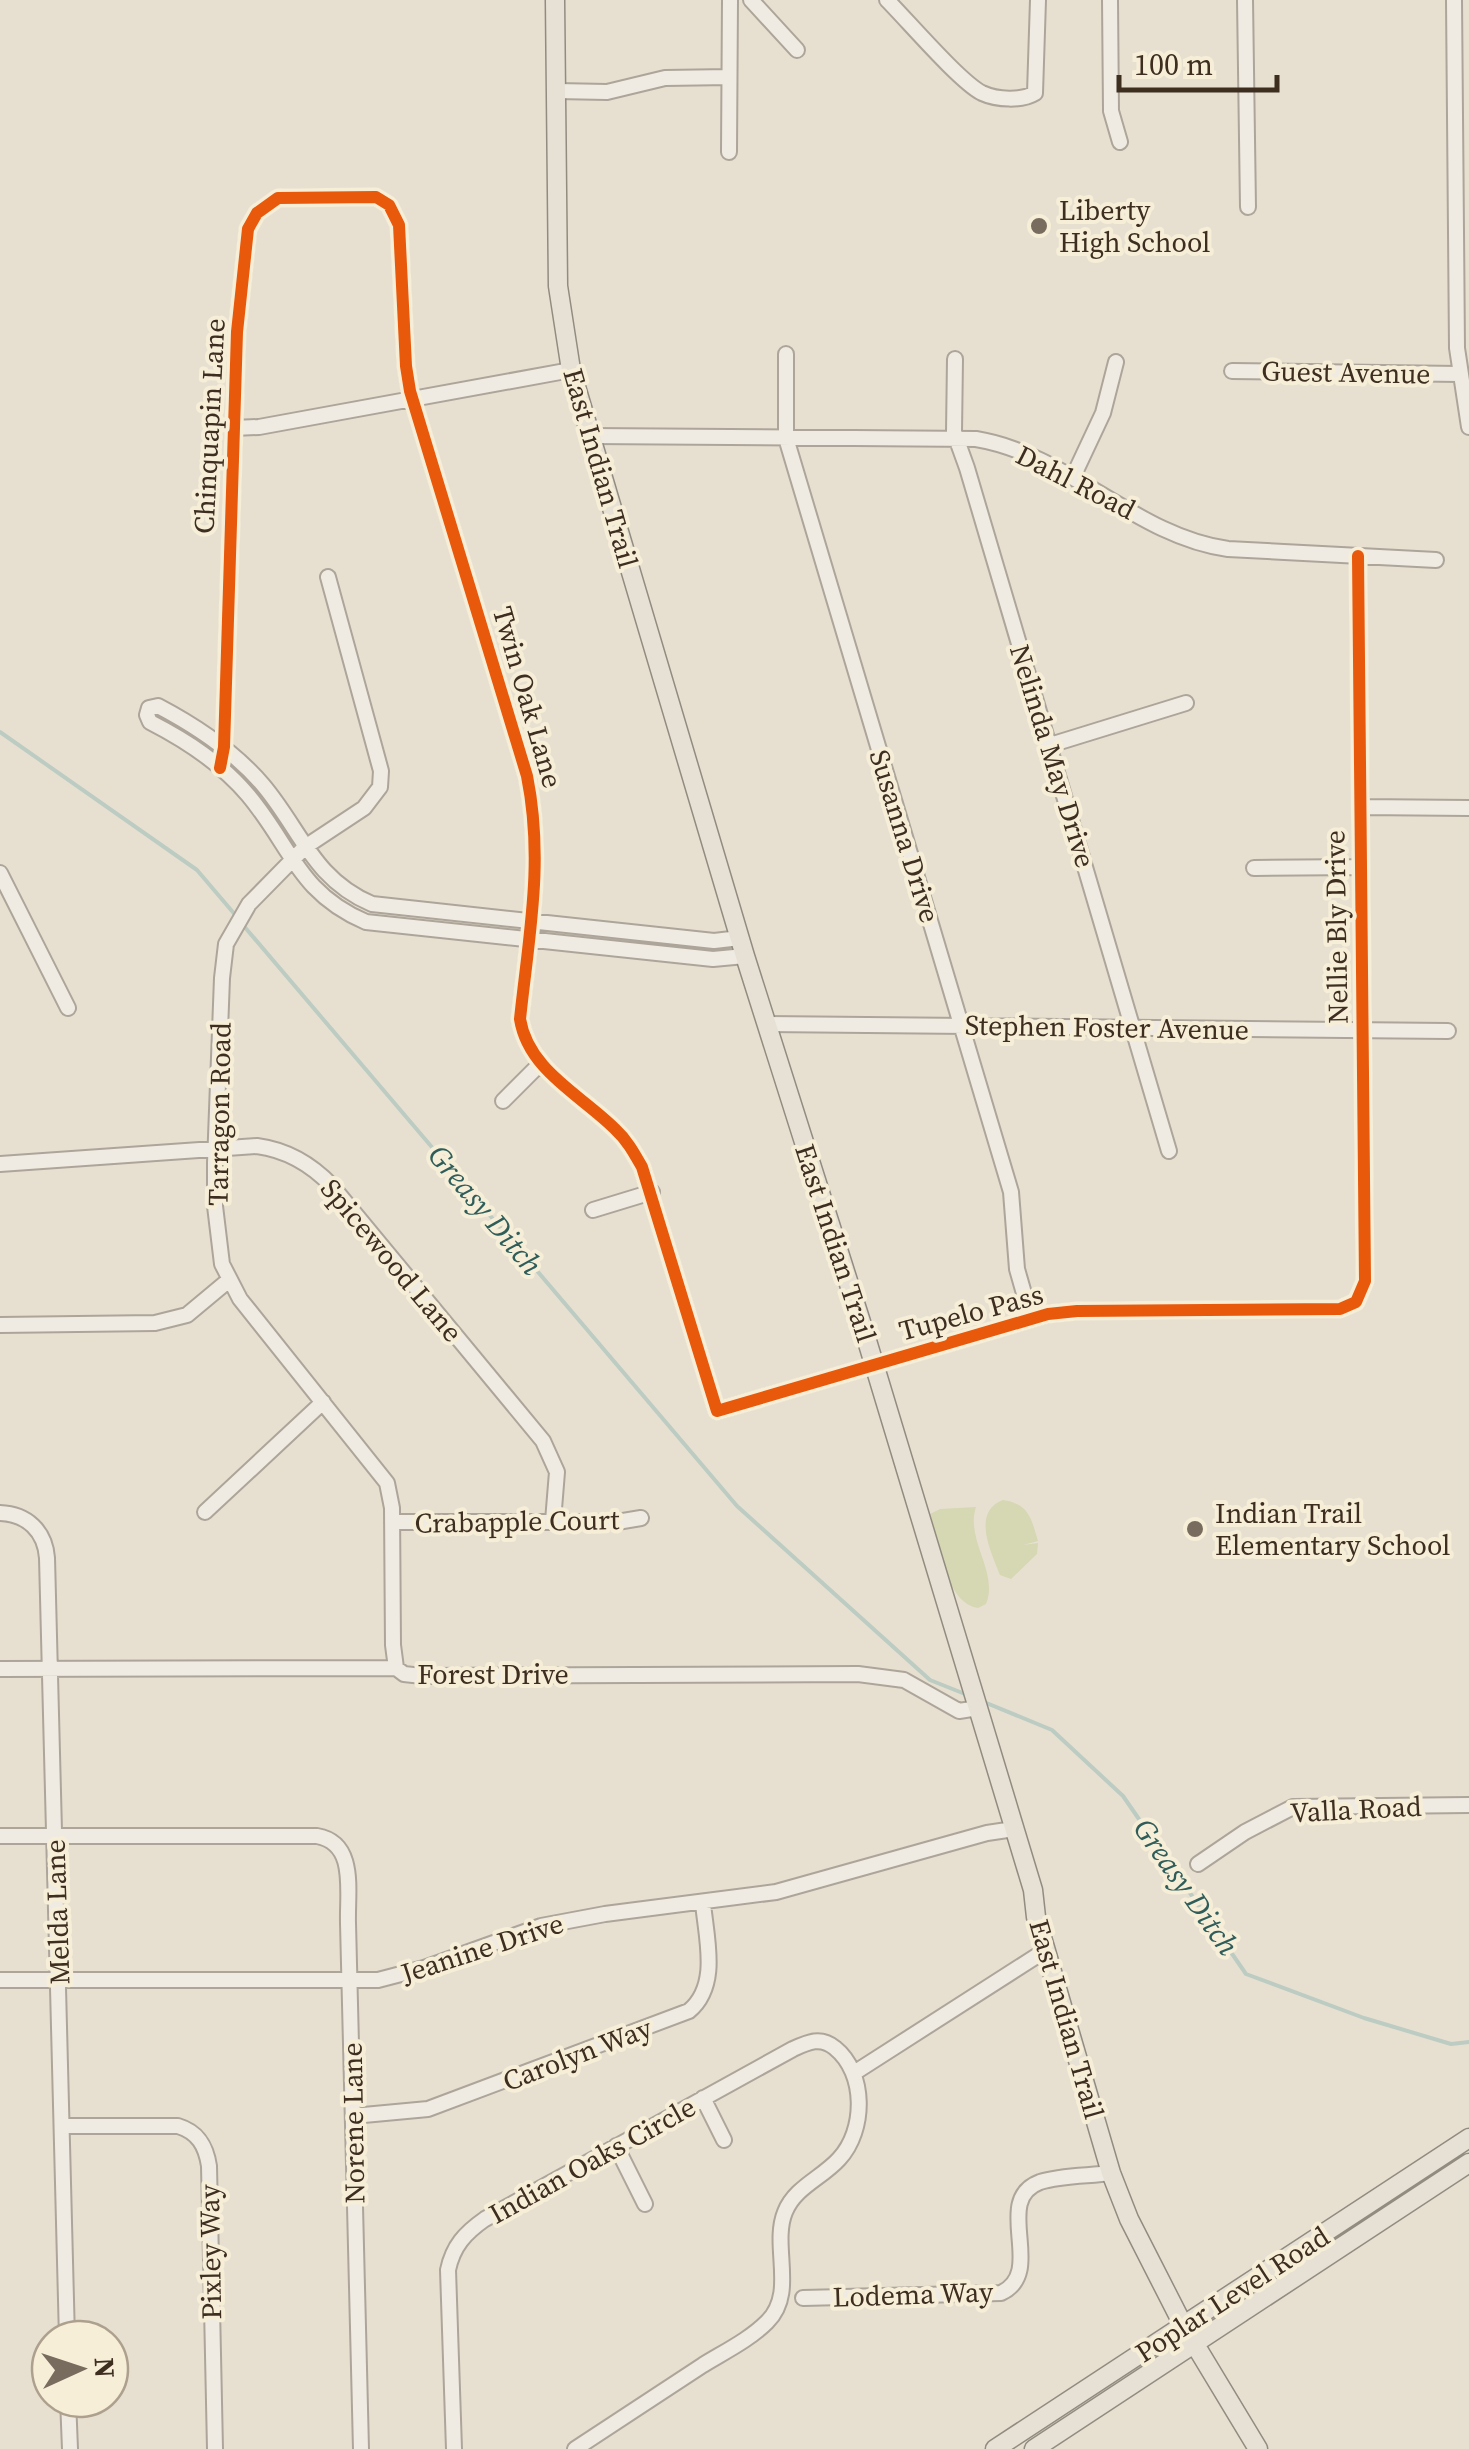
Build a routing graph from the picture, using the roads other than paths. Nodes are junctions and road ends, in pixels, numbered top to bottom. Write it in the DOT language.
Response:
graph roads {
  1 [pos="555,0"];
  2 [pos="730,0"];
  3 [pos="752,0"];
  4 [pos="887,0"];
  5 [pos="1038,0"];
  6 [pos="1110,0"];
  7 [pos="1245,0"];
  8 [pos="1454,0"];
  9 [pos="797,50"];
  10 [pos="729,77"];
  11 [pos="557,92"];
  12 [pos="1120,142"];
  13 [pos="729,152"];
  14 [pos="376,197"];
  15 [pos="1248,207"];
  16 [pos="786,354"];
  17 [pos="955,358"];
  18 [pos="1116,362"];
  19 [pos="571,370"];
  20 [pos="1232,371"];
  21 [pos="1459,374"];
  22 [pos="413,399"];
  23 [pos="233,428"];
  24 [pos="1469,428"];
  25 [pos="591,436"];
  26 [pos="786,438"];
  27 [pos="956,440"];
  28 [pos="1073,477"];
  29 [pos="1358,556"];
  30 [pos="1436,560"];
  31 [pos="328,577"];
  32 [pos="1186,703"];
  33 [pos="1050,744"];
  34 [pos="224,747"];
  35 [pos="220,768"];
  36 [pos="1361,808"];
  37 [pos="1469,808"];
  38 [pos="306,847"];
  39 [pos="293,863"];
  40 [pos="1360,867"];
  41 [pos="1254,868"];
  42 [pos="0,873"];
  43 [pos="531,923"];
  44 [pos="530,942"];
  45 [pos="742,947"];
  46 [pos="68,1008"];
  47 [pos="766,1024"];
  48 [pos="961,1025"];
  49 [pos="1134,1028"];
  50 [pos="1362,1030"];
  51 [pos="1448,1031"];
  52 [pos="541,1063"];
  53 [pos="503,1101"];
  54 [pos="216,1149"];
  55 [pos="1170,1151"];
  56 [pos="0,1164"];
  57 [pos="652,1192"];
  58 [pos="593,1210"];
  59 [pos="229,1280"];
  60 [pos="1360,1296"];
  61 [pos="1031,1318"];
  62 [pos="0,1325"];
  63 [pos="874,1364"];
  64 [pos="323,1402"];
  65 [pos="717,1411"];
  66 [pos="205,1512"];
  67 [pos="0,1513"];
  68 [pos="641,1518"];
  69 [pos="552,1521"];
  70 [pos="392,1522"];
  71 [pos="50,1668"];
  72 [pos="396,1668"];
  73 [pos="0,1669"];
  74 [pos="978,1708"];
  75 [pos="1469,1805"];
  76 [pos="1014,1828"];
  77 [pos="0,1836"];
  78 [pos="55,1836"];
  79 [pos="1198,1864"];
  80 [pos="703,1903"];
  81 [pos="1046,1950"];
  82 [pos="0,1980"];
  83 [pos="59,1981"];
  84 [pos="349,1982"];
  85 [pos="854,2072"];
  86 [pos="704,2098"];
  87 [pos="353,2116"];
  88 [pos="62,2126"];
  89 [pos="1469,2138"];
  90 [pos="724,2140"];
  91 [pos="616,2146"];
  92 [pos="1469,2163"];
  93 [pos="1112,2173"];
  94 [pos="645,2204"];
  95 [pos="803,2298"];
  96 [pos="67,2319"];
  97 [pos="1182,2323"];
  98 [pos="1195,2343"];
  99 [pos="69,2419"];
  100 [pos="70,2449"];
  101 [pos="215,2449"];
  102 [pos="361,2449"];
  103 [pos="454,2449"];
  104 [pos="575,2449"];
  105 [pos="995,2449"];
  106 [pos="1034,2449"];
  107 [pos="1258,2449"];
  1 -- 11 [label="main road, East Indian Trail"];
  2 -- 10 [label="street"];
  3 -- 9 [label="street"];
  4 -- 5 [label="street"];
  6 -- 12 [label="street"];
  7 -- 15 [label="street"];
  8 -- 21 [label="street"];
  10 -- 11 [label="street"];
  10 -- 13 [label="street"];
  11 -- 19 [label="main road, East Indian Trail"];
  14 -- 22 [label="street, Twin Oak Lane"];
  14 -- 23 [label="street, Chinquapin Lane"];
  16 -- 26 [label="street, Susanna Drive"];
  17 -- 27 [label="street, Nelinda May Drive"];
  18 -- 28 [label="street"];
  19 -- 22 [label="street"];
  19 -- 25 [label="main road, East Indian Trail"];
  20 -- 21 [label="street, Guest Avenue"];
  21 -- 24 [label="street"];
  22 -- 23 [label="street"];
  22 -- 43 [label="street, Twin Oak Lane"];
  23 -- 34 [label="street, Chinquapin Lane"];
  25 -- 26 [label="street, Dahl Road"];
  25 -- 45 [label="main road, East Indian Trail"];
  26 -- 27 [label="street, Dahl Road"];
  26 -- 48 [label="street, Susanna Drive"];
  27 -- 28 [label="street, Dahl Road"];
  27 -- 33 [label="street, Nelinda May Drive"];
  28 -- 29 [label="street, Dahl Road"];
  29 -- 30 [label="street, Dahl Road"];
  29 -- 36 [label="street, Nellie Bly Drive"];
  31 -- 38 [label="street, Tarragon Road"];
  32 -- 33 [label="street"];
  33 -- 49 [label="street, Nelinda May Drive"];
  34 -- 35 [label="street, Chinquapin Lane"];
  34 -- 35 [label="street"];
  34 -- 38 [label="street"];
  35 -- 39 [label="street"];
  36 -- 37 [label="street"];
  36 -- 40 [label="street, Nellie Bly Drive"];
  38 -- 39 [label="street, Tarragon Road"];
  38 -- 43 [label="street"];
  39 -- 44 [label="street"];
  39 -- 54 [label="street, Tarragon Road"];
  40 -- 41 [label="street"];
  40 -- 50 [label="street, Nellie Bly Drive"];
  42 -- 46 [label="street"];
  43 -- 44 [label="street, Twin Oak Lane"];
  43 -- 45 [label="street"];
  44 -- 45 [label="street"];
  44 -- 52 [label="street, Twin Oak Lane"];
  45 -- 47 [label="main road, East Indian Trail"];
  47 -- 48 [label="street, Stephen Foster Avenue"];
  47 -- 63 [label="main road, East Indian Trail"];
  48 -- 49 [label="street, Stephen Foster Avenue"];
  48 -- 61 [label="street, Susanna Drive"];
  49 -- 50 [label="street, Stephen Foster Avenue"];
  49 -- 55 [label="street, Nelinda May Drive"];
  50 -- 51 [label="street, Stephen Foster Avenue"];
  50 -- 60 [label="street, Nellie Bly Drive"];
  52 -- 53 [label="street"];
  52 -- 57 [label="street, Twin Oak Lane"];
  54 -- 56 [label="street, Spicewood Lane"];
  54 -- 59 [label="street, Tarragon Road"];
  54 -- 69 [label="street, Spicewood Lane"];
  57 -- 58 [label="street"];
  57 -- 65 [label="street, Twin Oak Lane"];
  59 -- 62 [label="street"];
  59 -- 64 [label="street, Tarragon Road"];
  60 -- 61 [label="street, Tupelo Pass"];
  61 -- 63 [label="street, Tupelo Pass"];
  63 -- 65 [label="street, Tupelo Pass"];
  63 -- 74 [label="main road, East Indian Trail"];
  64 -- 66 [label="street"];
  64 -- 70 [label="street, Tarragon Road"];
  67 -- 71 [label="street, Melda Lane"];
  68 -- 69 [label="street, Crabapple Court"];
  69 -- 70 [label="street, Crabapple Court"];
  70 -- 72 [label="street, Tarragon Road"];
  71 -- 72 [label="street, Forest Drive"];
  71 -- 73 [label="street, Forest Drive"];
  71 -- 78 [label="street, Melda Lane"];
  72 -- 74 [label="street, Forest Drive"];
  74 -- 76 [label="main road, East Indian Trail"];
  75 -- 79 [label="street, Valla Road"];
  76 -- 80 [label="street, Jeanine Drive"];
  76 -- 81 [label="main road, East Indian Trail"];
  77 -- 78 [label="street, Norene Lane"];
  78 -- 83 [label="street, Melda Lane"];
  78 -- 84 [label="street, Norene Lane"];
  80 -- 84 [label="street, Jeanine Drive"];
  80 -- 87 [label="street, Carolyn Way"];
  81 -- 85 [label="street"];
  81 -- 93 [label="main road, East Indian Trail"];
  82 -- 83 [label="street, Jeanine Drive"];
  83 -- 84 [label="street, Jeanine Drive"];
  83 -- 88 [label="street, Melda Lane"];
  84 -- 87 [label="street, Norene Lane"];
  85 -- 86 [label="street, Indian Oaks Circle"];
  85 -- 104 [label="street"];
  86 -- 90 [label="street"];
  86 -- 91 [label="street, Indian Oaks Circle"];
  87 -- 102 [label="street, Norene Lane"];
  88 -- 96 [label="street, Melda Lane"];
  88 -- 101 [label="street, Pixley Way"];
  89 -- 97 [label="main road, Poplar Level Road"];
  91 -- 94 [label="street"];
  91 -- 103 [label="street, Indian Oaks Circle"];
  92 -- 98 [label="main road, Poplar Level Road"];
  93 -- 95 [label="street, Lodema Way"];
  93 -- 97 [label="main road, East Indian Trail"];
  97 -- 98 [label="main road, East Indian Trail"];
  97 -- 105 [label="main road, Poplar Level Road"];
  98 -- 106 [label="main road, Poplar Level Road"];
  98 -- 107 [label="main road, East Indian Trail"];
  99 -- 100 [label="street"];
}
